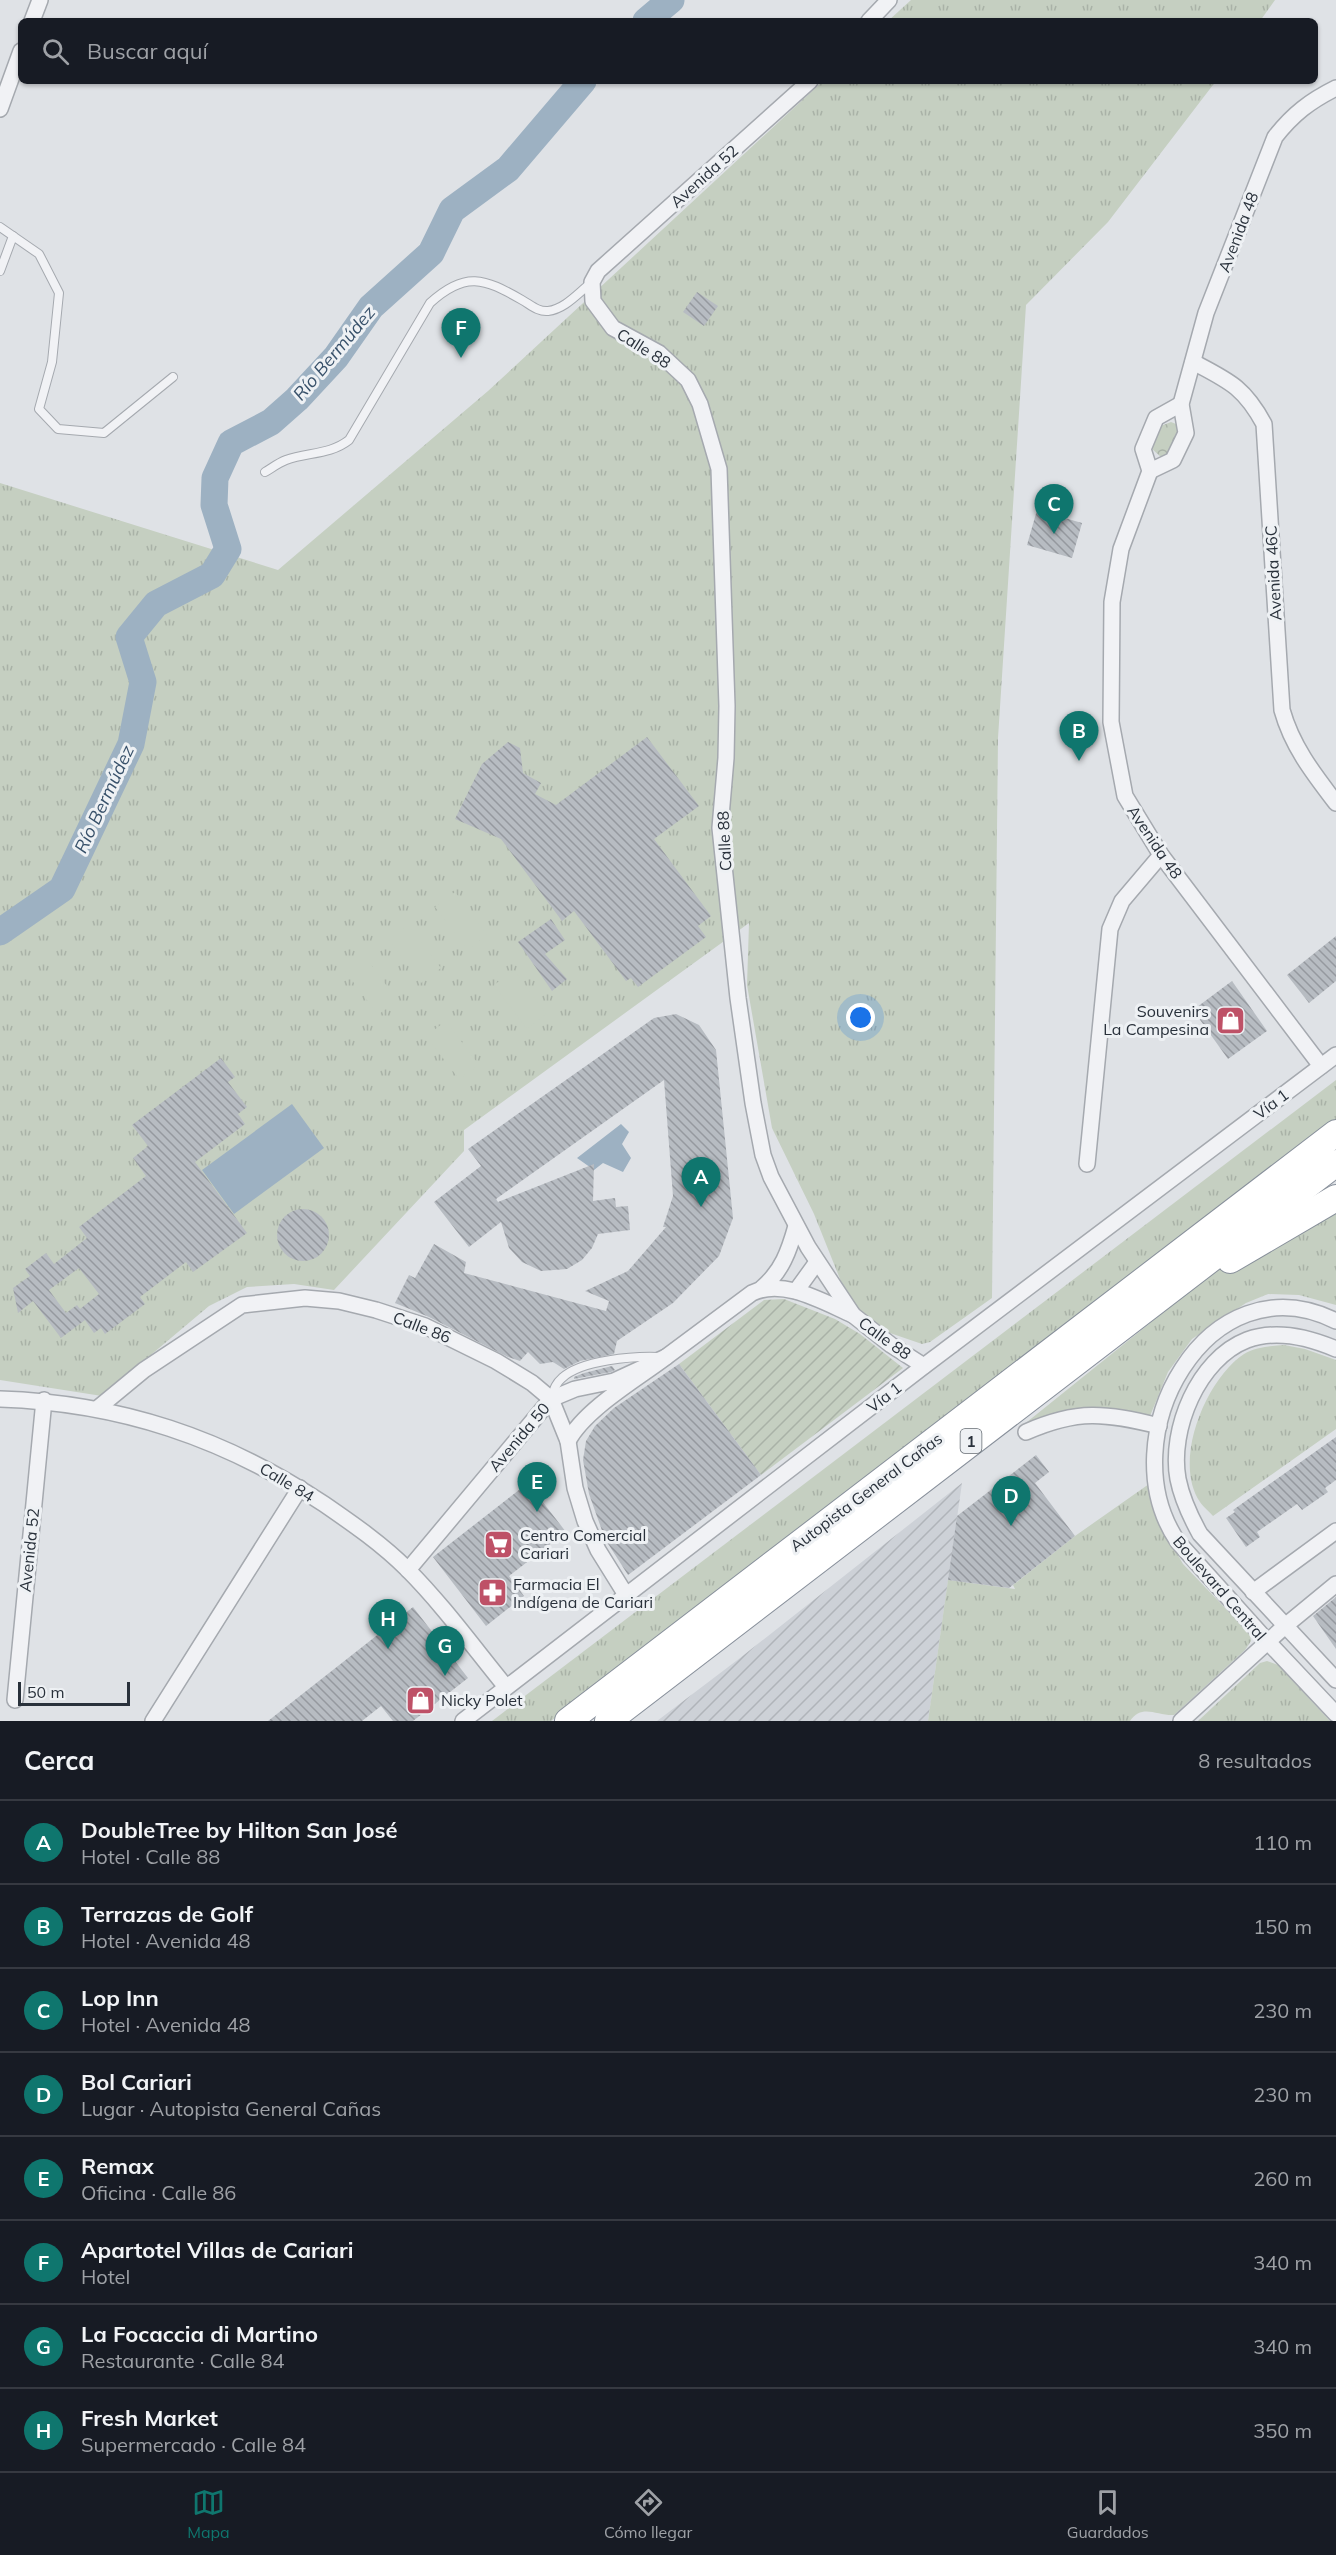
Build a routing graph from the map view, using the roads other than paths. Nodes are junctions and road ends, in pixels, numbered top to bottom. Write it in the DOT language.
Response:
graph roads {
  1 [pos="40,0"];
  2 [pos="889,0"];
  3 [pos="33,18"];
  4 [pos="872,18"];
  5 [pos="18,59"];
  6 [pos="807,84"];
  7 [pos="1336,88"];
  8 [pos="0,108"];
  9 [pos="0,227"];
  10 [pos="14,236"];
  11 [pos="0,271"];
  12 [pos="595,276"];
  13 [pos="1193,362"];
  14 [pos="173,377"];
  15 [pos="1181,404"];
  16 [pos="1150,471"];
  17 [pos="265,472"];
  18 [pos="1336,803"];
  19 [pos="1161,855"];
  20 [pos="1336,1054"];
  21 [pos="1321,1066"];
  22 [pos="1336,1133"];
  23 [pos="1336,1163"];
  24 [pos="1087,1164"];
  25 [pos="1336,1198"];
  26 [pos="796,1226"];
  27 [pos="818,1262"];
  28 [pos="1185,1277"];
  29 [pos="762,1288"];
  30 [pos="796,1291"];
  31 [pos="854,1315"];
  32 [pos="1336,1321"];
  33 [pos="1336,1349"];
  34 [pos="666,1357"];
  35 [pos="924,1366"];
  36 [pos="0,1399"];
  37 [pos="551,1399"];
  38 [pos="44,1400"];
  39 [pos="98,1408"];
  40 [pos="1182,1418"];
  41 [pos="1161,1419"];
  42 [pos="1026,1432"];
  43 [pos="568,1441"];
  44 [pos="1155,1448"];
  45 [pos="1176,1450"];
  46 [pos="300,1488"];
  47 [pos="1336,1531"];
  48 [pos="408,1570"];
  49 [pos="1336,1584"];
  50 [pos="1253,1592"];
  51 [pos="626,1595"];
  52 [pos="1285,1626"];
  53 [pos="1268,1642"];
  54 [pos="1336,1680"];
  55 [pos="506,1687"];
  56 [pos="15,1700"];
  57 [pos="1336,1714"];
  58 [pos="609,1720"];
  59 [pos="153,1721"];
  60 [pos="462,1721"];
  61 [pos="568,1721"];
  62 [pos="1181,1721"];
  1 -- 3 [label="street"];
  2 -- 4 [label="street"];
  5 -- 8 [label="street"];
  6 -- 12 [label="street, Avenida 52"];
  7 -- 13 [label="street, Avenida 48"];
  9 -- 10 [label="lane"];
  10 -- 11 [label="lane"];
  10 -- 14 [label="lane"];
  12 -- 17 [label="lane"];
  12 -- 26 [label="street, Calle 88"];
  13 -- 15 [label="street, Avenida 48"];
  13 -- 18 [label="street, Avenida 46C"];
  15 -- 16 [label="street, Avenida 48"];
  15 -- 16 [label="street, Avenida 48"];
  16 -- 19 [label="street, Avenida 48"];
  19 -- 21 [label="street, Avenida 48"];
  19 -- 24 [label="street"];
  20 -- 21 [label="street, Vía 1"];
  21 -- 35 [label="street, Vía 1"];
  22 -- 61 [label="highway, Autopista General Cañas / 1"];
  23 -- 28 [label="highway, Autopista General Cañas / 1"];
  25 -- 28 [label="highway"];
  26 -- 27 [label="street, Calle 88"];
  26 -- 29 [label="street, Avenida 50"];
  27 -- 30 [label="street"];
  27 -- 31 [label="street, Calle 88"];
  28 -- 58 [label="highway, Autopista General Cañas / 1"];
  29 -- 30 [label="street"];
  29 -- 34 [label="street, Avenida 50"];
  30 -- 31 [label="street"];
  31 -- 35 [label="street, Calle 88"];
  32 -- 41 [label="street, Boulevard Central"];
  33 -- 40 [label="street, Boulevard Central"];
  34 -- 37 [label="street, Avenida 50"];
  34 -- 37 [label="lane"];
  34 -- 43 [label="street, Avenida 50"];
  35 -- 51 [label="street, Vía 1"];
  36 -- 38 [label="street, Calle 84"];
  37 -- 39 [label="street, Calle 86"];
  37 -- 43 [label="street, Calle 86"];
  37 -- 48 [label="street, Avenida 50"];
  38 -- 39 [label="street, Calle 84"];
  38 -- 56 [label="street, Avenida 52"];
  39 -- 46 [label="street, Calle 84"];
  40 -- 41 [label="street"];
  40 -- 45 [label="street, Boulevard Central"];
  41 -- 42 [label="street"];
  41 -- 44 [label="street, Boulevard Central"];
  43 -- 51 [label="street, Calle 86"];
  44 -- 45 [label="street"];
  44 -- 53 [label="street, Boulevard Central"];
  45 -- 50 [label="street, Boulevard Central"];
  46 -- 48 [label="street, Calle 84"];
  46 -- 59 [label="street"];
  47 -- 50 [label="street"];
  48 -- 55 [label="street, Calle 84"];
  49 -- 52 [label="street"];
  50 -- 52 [label="street, Boulevard Central"];
  51 -- 55 [label="street, Vía 1"];
  52 -- 53 [label="street"];
  52 -- 54 [label="street, Boulevard Central"];
  53 -- 57 [label="street, Boulevard Central"];
  53 -- 62 [label="street"];
  55 -- 60 [label="street, Vía 1"];
}
